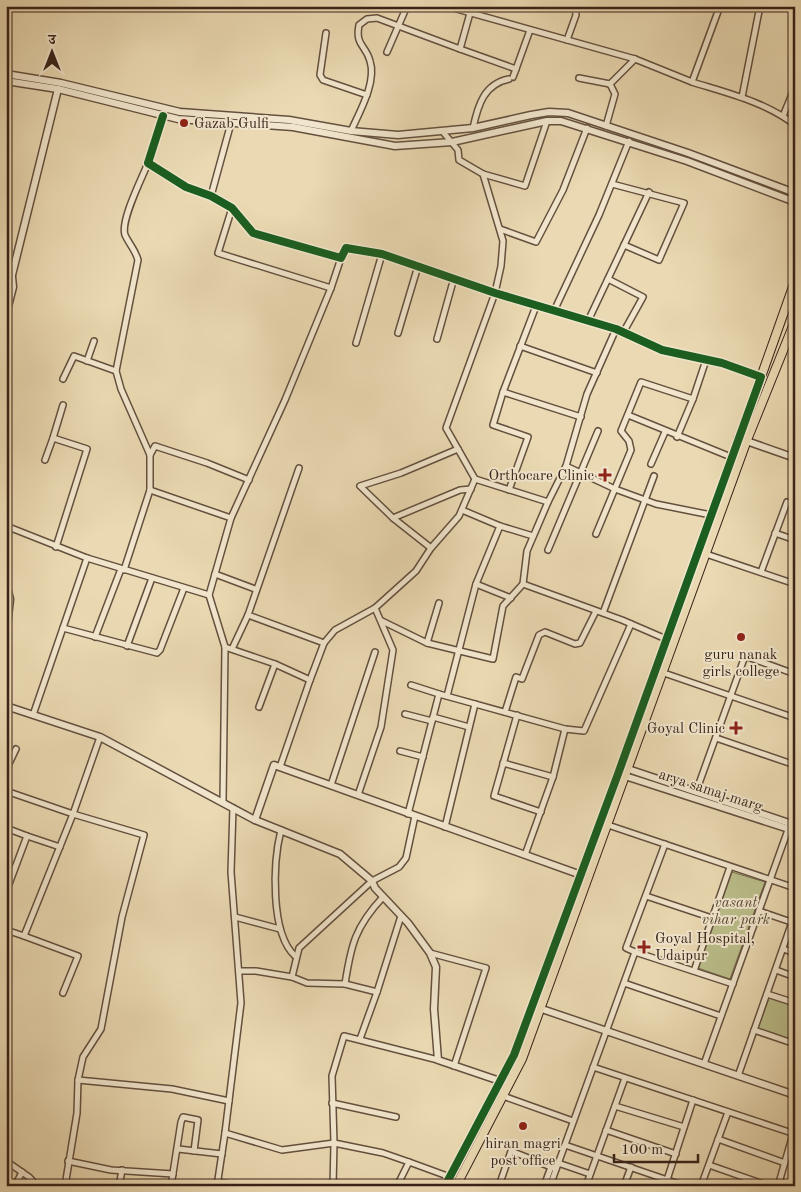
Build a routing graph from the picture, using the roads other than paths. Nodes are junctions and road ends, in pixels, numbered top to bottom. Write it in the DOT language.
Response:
graph roads {
  1 [pos="407,6"];
  2 [pos="446,6"];
  3 [pos="472,6"];
  4 [pos="575,6"];
  5 [pos="720,6"];
  6 [pos="760,6"];
  7 [pos="471,13"];
  8 [pos="399,26"];
  9 [pos="530,30"];
  10 [pos="326,33"];
  11 [pos="567,40"];
  12 [pos="460,50"];
  13 [pos="387,52"];
  14 [pos="635,60"];
  15 [pos="516,69"];
  16 [pos="6,74"];
  17 [pos="579,78"];
  18 [pos="6,81"];
  19 [pos="692,82"];
  20 [pos="610,84"];
  21 [pos="795,86"];
  22 [pos="58,89"];
  23 [pos="367,95"];
  24 [pos="742,97"];
  25 [pos="163,116"];
  26 [pos="783,116"];
  27 [pos="547,121"];
  28 [pos="232,123"];
  29 [pos="795,125"];
  30 [pos="606,126"];
  31 [pos="473,128"];
  32 [pos="587,128"];
  33 [pos="351,131"];
  34 [pos="443,132"];
  35 [pos="629,141"];
  36 [pos="452,142"];
  37 [pos="148,163"];
  38 [pos="483,174"];
  39 [pos="612,184"];
  40 [pos="649,192"];
  41 [pos="795,193"];
  42 [pos="211,196"];
  43 [pos="795,202"];
  44 [pos="232,208"];
  45 [pos="500,229"];
  46 [pos="624,245"];
  47 [pos="382,254"];
  48 [pos="340,258"];
  49 [pos="418,266"];
  50 [pos="12,275"];
  51 [pos="454,278"];
  52 [pos="608,279"];
  53 [pos="795,281"];
  54 [pos="6,285"];
  55 [pos="332,288"];
  56 [pos="495,293"];
  57 [pos="536,306"];
  58 [pos="791,306"];
  59 [pos="554,311"];
  60 [pos="6,314"];
  61 [pos="588,321"];
  62 [pos="795,322"];
  63 [pos="616,329"];
  64 [pos="398,333"];
  65 [pos="624,333"];
  66 [pos="437,339"];
  67 [pos="94,341"];
  68 [pos="356,343"];
  69 [pos="520,346"];
  70 [pos="87,360"];
  71 [pos="706,360"];
  72 [pos="116,371"];
  73 [pos="597,373"];
  74 [pos="761,377"];
  75 [pos="63,379"];
  76 [pos="503,392"];
  77 [pos="693,400"];
  78 [pos="63,405"];
  79 [pos="628,415"];
  80 [pos="580,416"];
  81 [pos="598,431"];
  82 [pos="665,432"];
  83 [pos="678,437"];
  84 [pos="53,438"];
  85 [pos="738,438"];
  86 [pos="747,440"];
  87 [pos="458,449"];
  88 [pos="150,456"];
  89 [pos="731,457"];
  90 [pos="795,458"];
  91 [pos="45,460"];
  92 [pos="651,464"];
  93 [pos="566,466"];
  94 [pos="299,468"];
  95 [pos="580,474"];
  96 [pos="654,476"];
  97 [pos="475,479"];
  98 [pos="249,480"];
  99 [pos="471,489"];
  100 [pos="615,489"];
  101 [pos="150,490"];
  102 [pos="509,490"];
  103 [pos="645,500"];
  104 [pos="548,502"];
  105 [pos="795,505"];
  106 [pos="462,510"];
  107 [pos="711,515"];
  108 [pos="232,518"];
  109 [pos="393,518"];
  110 [pos="6,526"];
  111 [pos="500,526"];
  112 [pos="775,533"];
  113 [pos="596,534"];
  114 [pos="533,536"];
  115 [pos="795,540"];
  116 [pos="56,547"];
  117 [pos="431,548"];
  118 [pos="548,550"];
  119 [pos="706,554"];
  120 [pos="87,558"];
  121 [pos="123,570"];
  122 [pos="761,572"];
  123 [pos="215,574"];
  124 [pos="152,578"];
  125 [pos="6,583"];
  126 [pos="476,584"];
  127 [pos="524,584"];
  128 [pos="795,584"];
  129 [pos="184,588"];
  130 [pos="255,589"];
  131 [pos="209,595"];
  132 [pos="511,598"];
  133 [pos="439,603"];
  134 [pos="375,608"];
  135 [pos="596,610"];
  136 [pos="603,613"];
  137 [pos="248,615"];
  138 [pos="382,621"];
  139 [pos="631,624"];
  140 [pos="63,628"];
  141 [pos="6,636"];
  142 [pos="95,637"];
  143 [pos="666,639"];
  144 [pos="324,643"];
  145 [pos="427,643"];
  146 [pos="127,646"];
  147 [pos="225,647"];
  148 [pos="232,649"];
  149 [pos="460,650"];
  150 [pos="376,652"];
  151 [pos="275,664"];
  152 [pos="655,670"];
  153 [pos="664,673"];
  154 [pos="795,674"];
  155 [pos="310,680"];
  156 [pos="411,685"];
  157 [pos="439,694"];
  158 [pos="447,696"];
  159 [pos="731,696"];
  160 [pos="475,704"];
  161 [pos="6,706"];
  162 [pos="259,707"];
  163 [pos="505,712"];
  164 [pos="405,714"];
  165 [pos="33,715"];
  166 [pos="517,715"];
  167 [pos="795,718"];
  168 [pos="433,719"];
  169 [pos="468,727"];
  170 [pos="565,729"];
  171 [pos="100,737"];
  172 [pos="716,738"];
  173 [pos="16,749"];
  174 [pos="400,751"];
  175 [pos="423,757"];
  176 [pos="503,763"];
  177 [pos="795,765"];
  178 [pos="280,767"];
  179 [pos="6,770"];
  180 [pos="624,771"];
  181 [pos="552,777"];
  182 [pos="331,785"];
  183 [pos="6,791"];
  184 [pos="696,792"];
  185 [pos="358,795"];
  186 [pos="223,802"];
  187 [pos="233,808"];
  188 [pos="541,812"];
  189 [pos="73,814"];
  190 [pos="412,815"];
  191 [pos="255,820"];
  192 [pos="600,822"];
  193 [pos="609,825"];
  194 [pos="445,827"];
  195 [pos="792,827"];
  196 [pos="6,828"];
  197 [pos="281,830"];
  198 [pos="27,836"];
  199 [pos="664,844"];
  200 [pos="60,846"];
  201 [pos="525,855"];
  202 [pos="730,866"];
  203 [pos="581,874"];
  204 [pos="590,878"];
  205 [pos="770,880"];
  206 [pos="372,881"];
  207 [pos="795,888"];
  208 [pos="6,892"];
  209 [pos="646,896"];
  210 [pos="383,897"];
  211 [pos="759,911"];
  212 [pos="401,916"];
  213 [pos="235,917"];
  214 [pos="712,918"];
  215 [pos="794,923"];
  216 [pos="280,929"];
  217 [pos="6,930"];
  218 [pos="24,936"];
  219 [pos="783,949"];
  220 [pos="635,952"];
  221 [pos="430,953"];
  222 [pos="795,953"];
  223 [pos="296,956"];
  224 [pos="776,970"];
  225 [pos="239,971"];
  226 [pos="694,971"];
  227 [pos="292,977"];
  228 [pos="795,977"];
  229 [pos="624,983"];
  230 [pos="345,984"];
  231 [pos="733,984"];
  232 [pos="376,992"];
  233 [pos="63,993"];
  234 [pos="767,994"];
  235 [pos="795,1003"];
  236 [pos="532,1006"];
  237 [pos="541,1009"];
  238 [pos="721,1016"];
  239 [pos="754,1030"];
  240 [pos="606,1031"];
  241 [pos="360,1039"];
  242 [pos="795,1044"];
  243 [pos="438,1060"];
  244 [pos="704,1064"];
  245 [pos="454,1066"];
  246 [pos="593,1067"];
  247 [pos="738,1076"];
  248 [pos="625,1078"];
  249 [pos="78,1080"];
  250 [pos="500,1081"];
  251 [pos="795,1095"];
  252 [pos="503,1096"];
  253 [pos="693,1100"];
  254 [pos="229,1101"];
  255 [pos="332,1103"];
  256 [pos="615,1106"];
  257 [pos="728,1112"];
  258 [pos="396,1117"];
  259 [pos="573,1122"];
  260 [pos="684,1127"];
  261 [pos="606,1130"];
  262 [pos="225,1133"];
  263 [pos="794,1134"];
  264 [pos="718,1139"];
  265 [pos="334,1143"];
  266 [pos="565,1145"];
  267 [pos="178,1149"];
  268 [pos="194,1150"];
  269 [pos="222,1154"];
  270 [pos="676,1154"];
  271 [pos="597,1155"];
  272 [pos="6,1161"];
  273 [pos="68,1161"];
  274 [pos="410,1162"];
  275 [pos="558,1163"];
  276 [pos="785,1163"];
  277 [pos="709,1165"];
  278 [pos="631,1167"];
  279 [pos="553,1168"];
  280 [pos="122,1170"];
  281 [pos="22,1172"];
  282 [pos="174,1174"];
  283 [pos="590,1174"];
  284 [pos="450,1177"];
  285 [pos="667,1180"];
  286 [pos="217,1184"];
  287 [pos="15,1186"];
  288 [pos="38,1186"];
  289 [pos="65,1186"];
  290 [pos="119,1186"];
  291 [pos="171,1186"];
  292 [pos="239,1186"];
  293 [pos="333,1186"];
  294 [pos="397,1186"];
  295 [pos="445,1186"];
  296 [pos="456,1186"];
  297 [pos="499,1186"];
  298 [pos="544,1186"];
  299 [pos="550,1186"];
  300 [pos="586,1186"];
  301 [pos="624,1186"];
  302 [pos="665,1186"];
  303 [pos="685,1186"];
  304 [pos="701,1186"];
  305 [pos="769,1186"];
  306 [pos="778,1186"];
  1 -- 8 [label="street"];
  2 -- 7 [label="street"];
  3 -- 7 [label="street"];
  4 -- 11 [label="street"];
  5 -- 19 [label="street"];
  6 -- 24 [label="street"];
  7 -- 9 [label="street"];
  7 -- 12 [label="street"];
  8 -- 12 [label="street"];
  8 -- 13 [label="street"];
  8 -- 23 [label="street"];
  9 -- 11 [label="street"];
  9 -- 15 [label="street"];
  10 -- 23 [label="street"];
  11 -- 14 [label="street"];
  12 -- 15 [label="street"];
  14 -- 19 [label="street"];
  14 -- 20 [label="street"];
  15 -- 31 [label="street"];
  16 -- 33 [label="street"];
  17 -- 20 [label="street"];
  18 -- 22 [label="street"];
  19 -- 24 [label="street"];
  20 -- 30 [label="street"];
  21 -- 26 [label="street"];
  22 -- 25 [label="street"];
  22 -- 50 [label="street"];
  23 -- 33 [label="street"];
  24 -- 26 [label="street"];
  25 -- 28 [label="street"];
  25 -- 37 [label="street"];
  26 -- 29 [label="street"];
  27 -- 32 [label="street"];
  27 -- 36 [label="street"];
  27 -- 38 [label="street"];
  28 -- 36 [label="street"];
  28 -- 42 [label="street"];
  30 -- 31 [label="street"];
  30 -- 41 [label="street"];
  31 -- 34 [label="street"];
  32 -- 35 [label="street"];
  32 -- 45 [label="street"];
  33 -- 34 [label="street"];
  34 -- 36 [label="street"];
  35 -- 39 [label="street"];
  35 -- 43 [label="street"];
  36 -- 38 [label="street"];
  37 -- 42 [label="street"];
  37 -- 72 [label="street"];
  38 -- 45 [label="street"];
  39 -- 40 [label="street"];
  39 -- 59 [label="street"];
  40 -- 46 [label="street"];
  40 -- 46 [label="street"];
  42 -- 44 [label="street"];
  44 -- 48 [label="street"];
  44 -- 55 [label="street"];
  45 -- 56 [label="street"];
  46 -- 52 [label="street"];
  47 -- 48 [label="street"];
  47 -- 49 [label="street"];
  47 -- 68 [label="street"];
  48 -- 55 [label="street"];
  49 -- 51 [label="street"];
  49 -- 64 [label="street"];
  50 -- 54 [label="street"];
  50 -- 60 [label="street"];
  51 -- 56 [label="street"];
  51 -- 66 [label="street"];
  52 -- 61 [label="street"];
  52 -- 65 [label="street"];
  53 -- 58 [label="main road"];
  55 -- 98 [label="street"];
  56 -- 57 [label="street"];
  56 -- 87 [label="street"];
  57 -- 59 [label="street"];
  57 -- 69 [label="street"];
  58 -- 74 [label="main road"];
  59 -- 61 [label="street"];
  61 -- 63 [label="street"];
  62 -- 86 [label="main road"];
  63 -- 65 [label="street"];
  63 -- 73 [label="street"];
  65 -- 71 [label="street"];
  67 -- 70 [label="street"];
  69 -- 73 [label="street"];
  69 -- 76 [label="street"];
  70 -- 72 [label="street"];
  70 -- 75 [label="street"];
  71 -- 74 [label="street"];
  71 -- 77 [label="street"];
  72 -- 88 [label="street"];
  73 -- 80 [label="street"];
  74 -- 85 [label="street"];
  76 -- 80 [label="street"];
  76 -- 102 [label="street"];
  77 -- 79 [label="street"];
  77 -- 83 [label="street"];
  78 -- 84 [label="street"];
  79 -- 82 [label="street"];
  79 -- 100 [label="street"];
  80 -- 93 [label="street"];
  81 -- 95 [label="street"];
  82 -- 83 [label="street"];
  82 -- 92 [label="street"];
  83 -- 89 [label="street"];
  84 -- 91 [label="street"];
  84 -- 116 [label="street"];
  85 -- 86 [label="street"];
  85 -- 89 [label="street"];
  86 -- 90 [label="street"];
  86 -- 119 [label="main road"];
  87 -- 97 [label="street"];
  87 -- 109 [label="street"];
  88 -- 98 [label="street"];
  88 -- 101 [label="street"];
  89 -- 107 [label="street"];
  93 -- 95 [label="street"];
  93 -- 104 [label="street"];
  94 -- 130 [label="street"];
  95 -- 100 [label="street"];
  95 -- 118 [label="street"];
  96 -- 103 [label="street"];
  97 -- 99 [label="street"];
  97 -- 102 [label="street"];
  98 -- 108 [label="street"];
  99 -- 106 [label="street"];
  99 -- 109 [label="street"];
  100 -- 103 [label="street"];
  100 -- 113 [label="street"];
  101 -- 108 [label="street"];
  101 -- 121 [label="street"];
  102 -- 104 [label="street"];
  103 -- 107 [label="street"];
  103 -- 136 [label="street"];
  104 -- 114 [label="street"];
  105 -- 112 [label="street"];
  106 -- 111 [label="street"];
  106 -- 117 [label="street"];
  107 -- 143 [label="street"];
  108 -- 123 [label="street"];
  109 -- 117 [label="street"];
  110 -- 116 [label="street"];
  111 -- 114 [label="street"];
  111 -- 126 [label="street"];
  112 -- 115 [label="street"];
  112 -- 122 [label="street"];
  114 -- 127 [label="street"];
  116 -- 120 [label="street"];
  117 -- 134 [label="street"];
  119 -- 122 [label="street"];
  119 -- 153 [label="main road"];
  120 -- 121 [label="street"];
  120 -- 140 [label="street"];
  121 -- 124 [label="street"];
  121 -- 142 [label="street"];
  122 -- 128 [label="street"];
  123 -- 130 [label="street"];
  123 -- 131 [label="street"];
  124 -- 129 [label="street"];
  124 -- 146 [label="street"];
  125 -- 141 [label="street"];
  126 -- 132 [label="street"];
  126 -- 149 [label="street"];
  127 -- 132 [label="street"];
  127 -- 135 [label="street"];
  129 -- 131 [label="street"];
  129 -- 146 [label="street"];
  130 -- 137 [label="street"];
  131 -- 147 [label="street"];
  132 -- 149 [label="street"];
  133 -- 145 [label="street"];
  134 -- 138 [label="street"];
  134 -- 144 [label="street"];
  135 -- 136 [label="street"];
  135 -- 163 [label="street"];
  136 -- 139 [label="street"];
  137 -- 144 [label="street"];
  137 -- 148 [label="street"];
  138 -- 145 [label="street"];
  138 -- 185 [label="street"];
  139 -- 143 [label="street"];
  139 -- 170 [label="street"];
  140 -- 142 [label="street"];
  140 -- 165 [label="street"];
  142 -- 146 [label="street"];
  143 -- 152 [label="street"];
  144 -- 155 [label="street"];
  145 -- 149 [label="street"];
  147 -- 148 [label="street"];
  147 -- 186 [label="street"];
  148 -- 151 [label="street"];
  149 -- 158 [label="street"];
  150 -- 182 [label="street"];
  151 -- 155 [label="street"];
  151 -- 162 [label="street"];
  152 -- 153 [label="street"];
  152 -- 180 [label="street"];
  153 -- 159 [label="street"];
  153 -- 180 [label="main road"];
  154 -- 159 [label="street"];
  155 -- 178 [label="street"];
  156 -- 157 [label="street"];
  157 -- 158 [label="street"];
  157 -- 168 [label="street"];
  158 -- 160 [label="street"];
  159 -- 167 [label="street"];
  159 -- 172 [label="street"];
  160 -- 163 [label="street"];
  160 -- 169 [label="street"];
  161 -- 165 [label="street"];
  163 -- 166 [label="street"];
  164 -- 168 [label="street"];
  165 -- 171 [label="street"];
  166 -- 170 [label="street"];
  166 -- 176 [label="street"];
  168 -- 169 [label="street"];
  168 -- 175 [label="street"];
  169 -- 194 [label="street"];
  170 -- 181 [label="street"];
  171 -- 186 [label="street"];
  171 -- 189 [label="street"];
  172 -- 177 [label="street"];
  172 -- 184 [label="street"];
  173 -- 179 [label="street"];
  174 -- 175 [label="street"];
  175 -- 190 [label="street"];
  176 -- 181 [label="street"];
  176 -- 188 [label="street"];
  178 -- 182 [label="street"];
  178 -- 191 [label="street"];
  180 -- 184 [label="street"];
  180 -- 192 [label="street"];
  180 -- 193 [label="main road"];
  180 -- 195 [label="street, arya samaj marg"];
  181 -- 188 [label="street"];
  182 -- 185 [label="street"];
  183 -- 189 [label="street"];
  184 -- 195 [label="street"];
  185 -- 190 [label="street"];
  186 -- 187 [label="street"];
  187 -- 191 [label="street"];
  187 -- 213 [label="street"];
  188 -- 201 [label="street"];
  189 -- 200 [label="street"];
  189 -- 249 [label="street"];
  190 -- 194 [label="street"];
  190 -- 206 [label="street"];
  191 -- 197 [label="street"];
  192 -- 193 [label="street"];
  192 -- 203 [label="street"];
  193 -- 199 [label="street"];
  193 -- 204 [label="main road"];
  194 -- 201 [label="street"];
  195 -- 205 [label="street"];
  196 -- 198 [label="street"];
  197 -- 206 [label="street"];
  197 -- 216 [label="street"];
  198 -- 200 [label="street"];
  198 -- 208 [label="street"];
  199 -- 202 [label="street"];
  199 -- 209 [label="street"];
  200 -- 218 [label="street"];
  201 -- 203 [label="street"];
  202 -- 205 [label="street"];
  202 -- 214 [label="street"];
  203 -- 204 [label="street"];
  203 -- 236 [label="street"];
  204 -- 237 [label="main road"];
  205 -- 207 [label="street"];
  205 -- 211 [label="street"];
  206 -- 210 [label="street"];
  206 -- 223 [label="street"];
  209 -- 214 [label="street"];
  209 -- 220 [label="street"];
  210 -- 212 [label="street"];
  210 -- 230 [label="street"];
  211 -- 215 [label="street"];
  211 -- 231 [label="street"];
  212 -- 221 [label="street"];
  212 -- 232 [label="street"];
  213 -- 216 [label="street"];
  213 -- 225 [label="street"];
  214 -- 226 [label="street"];
  215 -- 219 [label="street"];
  216 -- 223 [label="street"];
  217 -- 218 [label="street"];
  218 -- 233 [label="street"];
  219 -- 222 [label="street"];
  219 -- 224 [label="street"];
  220 -- 226 [label="street"];
  220 -- 229 [label="street"];
  221 -- 243 [label="street"];
  221 -- 245 [label="street"];
  223 -- 227 [label="street"];
  224 -- 228 [label="street"];
  224 -- 234 [label="street"];
  225 -- 227 [label="street"];
  225 -- 254 [label="street"];
  226 -- 231 [label="street"];
  227 -- 230 [label="street"];
  229 -- 238 [label="street"];
  229 -- 240 [label="street"];
  230 -- 232 [label="street"];
  231 -- 238 [label="street"];
  232 -- 241 [label="street"];
  234 -- 235 [label="street"];
  234 -- 239 [label="street"];
  236 -- 237 [label="street"];
  236 -- 250 [label="street"];
  237 -- 240 [label="street"];
  237 -- 252 [label="main road"];
  238 -- 244 [label="street"];
  239 -- 242 [label="street"];
  239 -- 247 [label="street"];
  240 -- 244 [label="street"];
  240 -- 246 [label="street"];
  241 -- 243 [label="street"];
  241 -- 255 [label="street"];
  243 -- 245 [label="street"];
  244 -- 247 [label="street"];
  245 -- 250 [label="street"];
  246 -- 248 [label="street"];
  246 -- 259 [label="street"];
  247 -- 251 [label="street"];
  248 -- 253 [label="street"];
  248 -- 256 [label="street"];
  249 -- 254 [label="street"];
  249 -- 273 [label="street"];
  250 -- 284 [label="street"];
  252 -- 259 [label="street"];
  252 -- 296 [label="main road"];
  253 -- 257 [label="street"];
  253 -- 260 [label="street"];
  254 -- 262 [label="street"];
  255 -- 258 [label="street"];
  255 -- 265 [label="street"];
  256 -- 260 [label="street"];
  256 -- 261 [label="street"];
  257 -- 263 [label="street"];
  257 -- 264 [label="street"];
  259 -- 266 [label="street"];
  260 -- 270 [label="street"];
  261 -- 270 [label="street"];
  261 -- 271 [label="street"];
  262 -- 265 [label="street"];
  262 -- 269 [label="street"];
  263 -- 276 [label="street"];
  264 -- 276 [label="street"];
  264 -- 277 [label="street"];
  265 -- 274 [label="street"];
  265 -- 293 [label="street"];
  266 -- 271 [label="street"];
  266 -- 275 [label="street"];
  267 -- 268 [label="street"];
  267 -- 268 [label="street"];
  267 -- 282 [label="street"];
  268 -- 269 [label="street"];
  269 -- 286 [label="street"];
  270 -- 285 [label="street"];
  271 -- 278 [label="street"];
  271 -- 283 [label="street"];
  272 -- 281 [label="street"];
  273 -- 280 [label="street"];
  273 -- 289 [label="street"];
  274 -- 284 [label="street"];
  274 -- 294 [label="street"];
  275 -- 279 [label="street"];
  275 -- 283 [label="street"];
  276 -- 306 [label="street"];
  277 -- 304 [label="street"];
  277 -- 305 [label="street"];
  278 -- 285 [label="street"];
  278 -- 301 [label="street"];
  279 -- 297 [label="street"];
  279 -- 298 [label="street"];
  279 -- 299 [label="street"];
  280 -- 282 [label="street"];
  280 -- 290 [label="street"];
  281 -- 287 [label="street"];
  281 -- 288 [label="street"];
  282 -- 291 [label="street"];
  283 -- 300 [label="street"];
  284 -- 295 [label="street"];
  285 -- 302 [label="street"];
  285 -- 303 [label="street"];
  286 -- 292 [label="street"];
}
